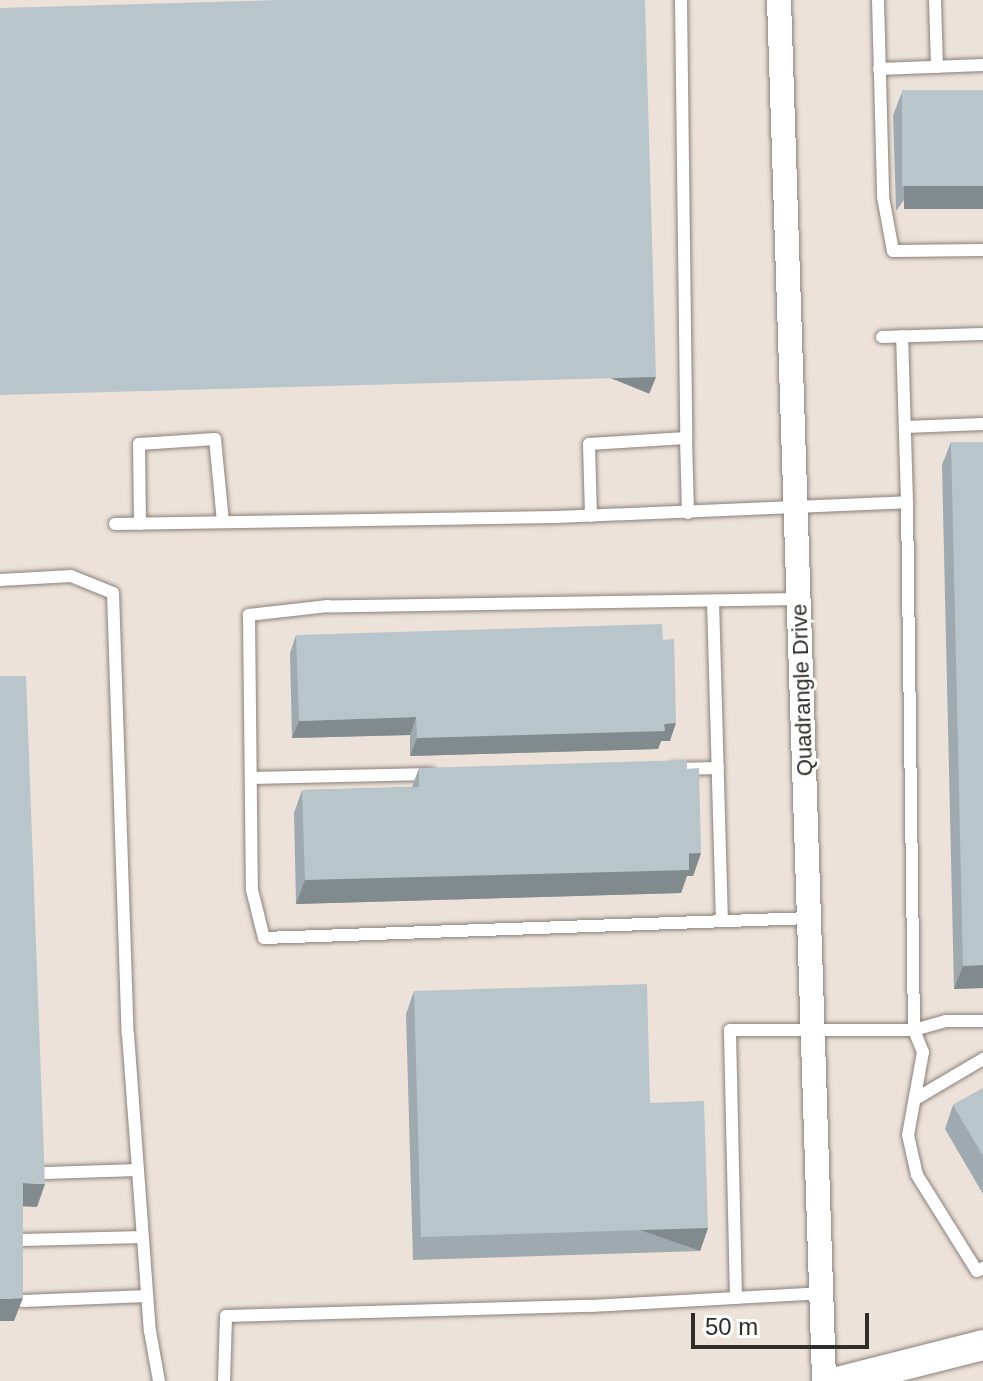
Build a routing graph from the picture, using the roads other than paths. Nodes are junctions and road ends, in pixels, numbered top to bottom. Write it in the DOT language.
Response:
graph roads {
  1 [pos="681,0"];
  2 [pos="779,0"];
  3 [pos="878,0"];
  4 [pos="935,0"];
  5 [pos="983,65"];
  6 [pos="937,67"];
  7 [pos="879,69"];
  8 [pos="983,250"];
  9 [pos="983,334"];
  10 [pos="902,336"];
  11 [pos="882,337"];
  12 [pos="983,424"];
  13 [pos="905,427"];
  14 [pos="686,438"];
  15 [pos="907,502"];
  16 [pos="796,509"];
  17 [pos="688,513"];
  18 [pos="591,516"];
  19 [pos="223,522"];
  20 [pos="115,524"];
  21 [pos="140,524"];
  22 [pos="0,580"];
  23 [pos="799,599"];
  24 [pos="713,601"];
  25 [pos="718,768"];
  26 [pos="655,769"];
  27 [pos="453,773"];
  28 [pos="251,778"];
  29 [pos="809,918"];
  30 [pos="722,921"];
  31 [pos="983,1021"];
  32 [pos="812,1029"];
  33 [pos="914,1030"];
  34 [pos="983,1059"];
  35 [pos="917,1098"];
  36 [pos="138,1170"];
  37 [pos="45,1173"];
  38 [pos="143,1237"];
  39 [pos="22,1240"];
  40 [pos="983,1268"];
  41 [pos="821,1293"];
  42 [pos="147,1296"];
  43 [pos="736,1298"];
  44 [pos="23,1301"];
  45 [pos="983,1345"];
  46 [pos="159,1381"];
  47 [pos="224,1381"];
  48 [pos="824,1381"];
  49 [pos="841,1381"];
  1 -- 14 [label="lane"];
  2 -- 16 [label="street, Quadrangle Drive"];
  3 -- 7 [label="lane"];
  4 -- 6 [label="lane"];
  5 -- 6 [label="lane"];
  6 -- 7 [label="lane"];
  7 -- 8 [label="lane"];
  9 -- 10 [label="lane"];
  10 -- 11 [label="lane"];
  10 -- 13 [label="lane"];
  12 -- 13 [label="lane"];
  13 -- 15 [label="lane"];
  14 -- 17 [label="lane"];
  14 -- 18 [label="lane"];
  15 -- 16 [label="lane"];
  15 -- 33 [label="lane"];
  16 -- 17 [label="lane"];
  16 -- 23 [label="street, Quadrangle Drive"];
  17 -- 18 [label="lane"];
  18 -- 19 [label="lane"];
  19 -- 21 [label="lane"];
  19 -- 21 [label="lane"];
  20 -- 21 [label="lane"];
  22 -- 36 [label="lane"];
  23 -- 24 [label="lane"];
  23 -- 29 [label="street, Quadrangle Drive"];
  24 -- 25 [label="lane"];
  24 -- 28 [label="lane"];
  25 -- 26 [label="lane"];
  25 -- 30 [label="lane"];
  27 -- 28 [label="lane"];
  28 -- 30 [label="lane"];
  29 -- 30 [label="lane"];
  29 -- 32 [label="street, Quadrangle Drive"];
  31 -- 33 [label="lane"];
  32 -- 33 [label="lane"];
  32 -- 41 [label="street, Quadrangle Drive"];
  32 -- 43 [label="lane"];
  33 -- 35 [label="lane"];
  34 -- 35 [label="lane"];
  35 -- 40 [label="lane"];
  36 -- 37 [label="lane"];
  36 -- 38 [label="lane"];
  38 -- 39 [label="lane"];
  38 -- 42 [label="lane"];
  41 -- 43 [label="lane"];
  41 -- 48 [label="street, Quadrangle Drive"];
  42 -- 44 [label="lane"];
  42 -- 46 [label="lane"];
  43 -- 47 [label="lane"];
  45 -- 49 [label="street"];
}
